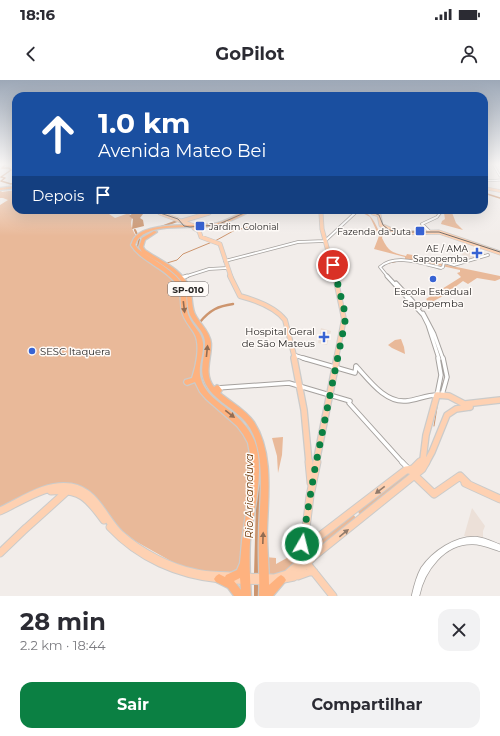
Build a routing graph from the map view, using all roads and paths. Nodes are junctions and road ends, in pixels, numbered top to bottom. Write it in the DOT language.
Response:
graph roads {
  1 [pos="488,190"];
  2 [pos="500,192"];
  3 [pos="160,214"];
  4 [pos="166,214"];
  5 [pos="201,214"];
  6 [pos="206,214"];
  7 [pos="242,214"];
  8 [pos="321,214"];
  9 [pos="354,214"];
  10 [pos="376,214"];
  11 [pos="440,214"];
  12 [pos="180,222"];
  13 [pos="193,227"];
  14 [pos="428,229"];
  15 [pos="147,233"];
  16 [pos="326,240"];
  17 [pos="489,252"];
  18 [pos="500,252"];
  19 [pos="408,260"];
  20 [pos="225,261"];
  21 [pos="227,268"];
  22 [pos="183,278"];
  23 [pos="293,355"];
  24 [pos="336,368"];
  25 [pos="196,374"];
  26 [pos="187,382"];
  27 [pos="300,385"];
  28 [pos="210,388"];
  29 [pos="330,395"];
  30 [pos="440,395"];
  31 [pos="500,400"];
  32 [pos="465,405"];
  33 [pos="425,446"];
  34 [pos="432,452"];
  35 [pos="413,473"];
  36 [pos="312,481"];
  37 [pos="67,488"];
  38 [pos="500,499"];
  39 [pos="354,510"];
  40 [pos="0,513"];
  41 [pos="364,516"];
  42 [pos="356,522"];
  43 [pos="308,541"];
  44 [pos="500,548"];
  45 [pos="304,550"];
  46 [pos="0,553"];
  47 [pos="245,553"];
  48 [pos="309,562"];
  49 [pos="314,572"];
  50 [pos="294,575"];
  51 [pos="257,579"];
  52 [pos="227,580"];
  53 [pos="281,580"];
  54 [pos="240,596"];
  55 [pos="246,596"];
  56 [pos="264,596"];
  57 [pos="268,596"];
  58 [pos="334,596"];
  59 [pos="416,596"];
  1 -- 2 [label="main road"];
  3 -- 12 [label="main road"];
  4 -- 12 [label="main road"];
  5 -- 12 [label="main road"];
  6 -- 12 [label="main road"];
  7 -- 13 [label="highway"];
  8 -- 16 [label="main road"];
  9 -- 16 [label="street"];
  10 -- 14 [label="main road"];
  11 -- 14 [label="street"];
  12 -- 13 [label="highway, SP-010"];
  12 -- 13 [label="main road"];
  12 -- 15 [label="highway, SP-010"];
  12 -- 15 [label="highway, SP-010"];
  13 -- 20 [label="main road"];
  14 -- 17 [label="main road"];
  15 -- 22 [label="highway, SP-010"];
  15 -- 25 [label="highway, SP-010, one-way"];
  16 -- 20 [label="street"];
  16 -- 24 [label="main road"];
  17 -- 18 [label="main road"];
  17 -- 19 [label="street"];
  19 -- 30 [label="street"];
  19 -- 30 [label="street"];
  20 -- 21 [label="main road"];
  21 -- 22 [label="street"];
  21 -- 23 [label="main road"];
  28 -- 22 [label="highway, SP-010, one-way"];
  23 -- 24 [label="street"];
  23 -- 27 [label="main road"];
  24 -- 29 [label="main road"];
  24 -- 30 [label="street"];
  25 -- 26 [label="highway"];
  25 -- 28 [label="highway"];
  27 -- 28 [label="street"];
  27 -- 29 [label="street"];
  27 -- 36 [label="main road"];
  28 -- 47 [label="highway, SP-010, one-way"];
  51 -- 28 [label="highway, one-way"];
  29 -- 35 [label="street"];
  29 -- 36 [label="main road"];
  30 -- 32 [label="main road"];
  30 -- 33 [label="main road"];
  31 -- 32 [label="main road"];
  32 -- 34 [label="main road"];
  33 -- 34 [label="main road"];
  33 -- 35 [label="main road"];
  34 -- 35 [label="main road"];
  35 -- 38 [label="main road"];
  35 -- 39 [label="main road, one-way"];
  35 -- 41 [label="main road"];
  36 -- 43 [label="main road"];
  36 -- 45 [label="main road"];
  37 -- 40 [label="main road"];
  37 -- 46 [label="main road"];
  37 -- 52 [label="main road"];
  37 -- 52 [label="main road"];
  39 -- 41 [label="main road"];
  39 -- 42 [label="main road"];
  39 -- 43 [label="main road"];
  41 -- 42 [label="main road"];
  48 -- 42 [label="main road, one-way"];
  43 -- 45 [label="main road"];
  44 -- 59 [label="street"];
  45 -- 48 [label="main road"];
  45 -- 50 [label="main road"];
  47 -- 51 [label="highway, SP-010"];
  47 -- 52 [label="highway"];
  48 -- 49 [label="main road"];
  48 -- 50 [label="main road"];
  48 -- 58 [label="main road"];
  49 -- 50 [label="main road"];
  49 -- 58 [label="main road"];
  50 -- 51 [label="main road"];
  50 -- 53 [label="main road"];
  51 -- 52 [label="main road"];
  51 -- 53 [label="main road"];
  51 -- 55 [label="highway, SP-010"];
  51 -- 56 [label="highway, SP-010"];
  52 -- 54 [label="highway"];
  53 -- 57 [label="highway"];
}
